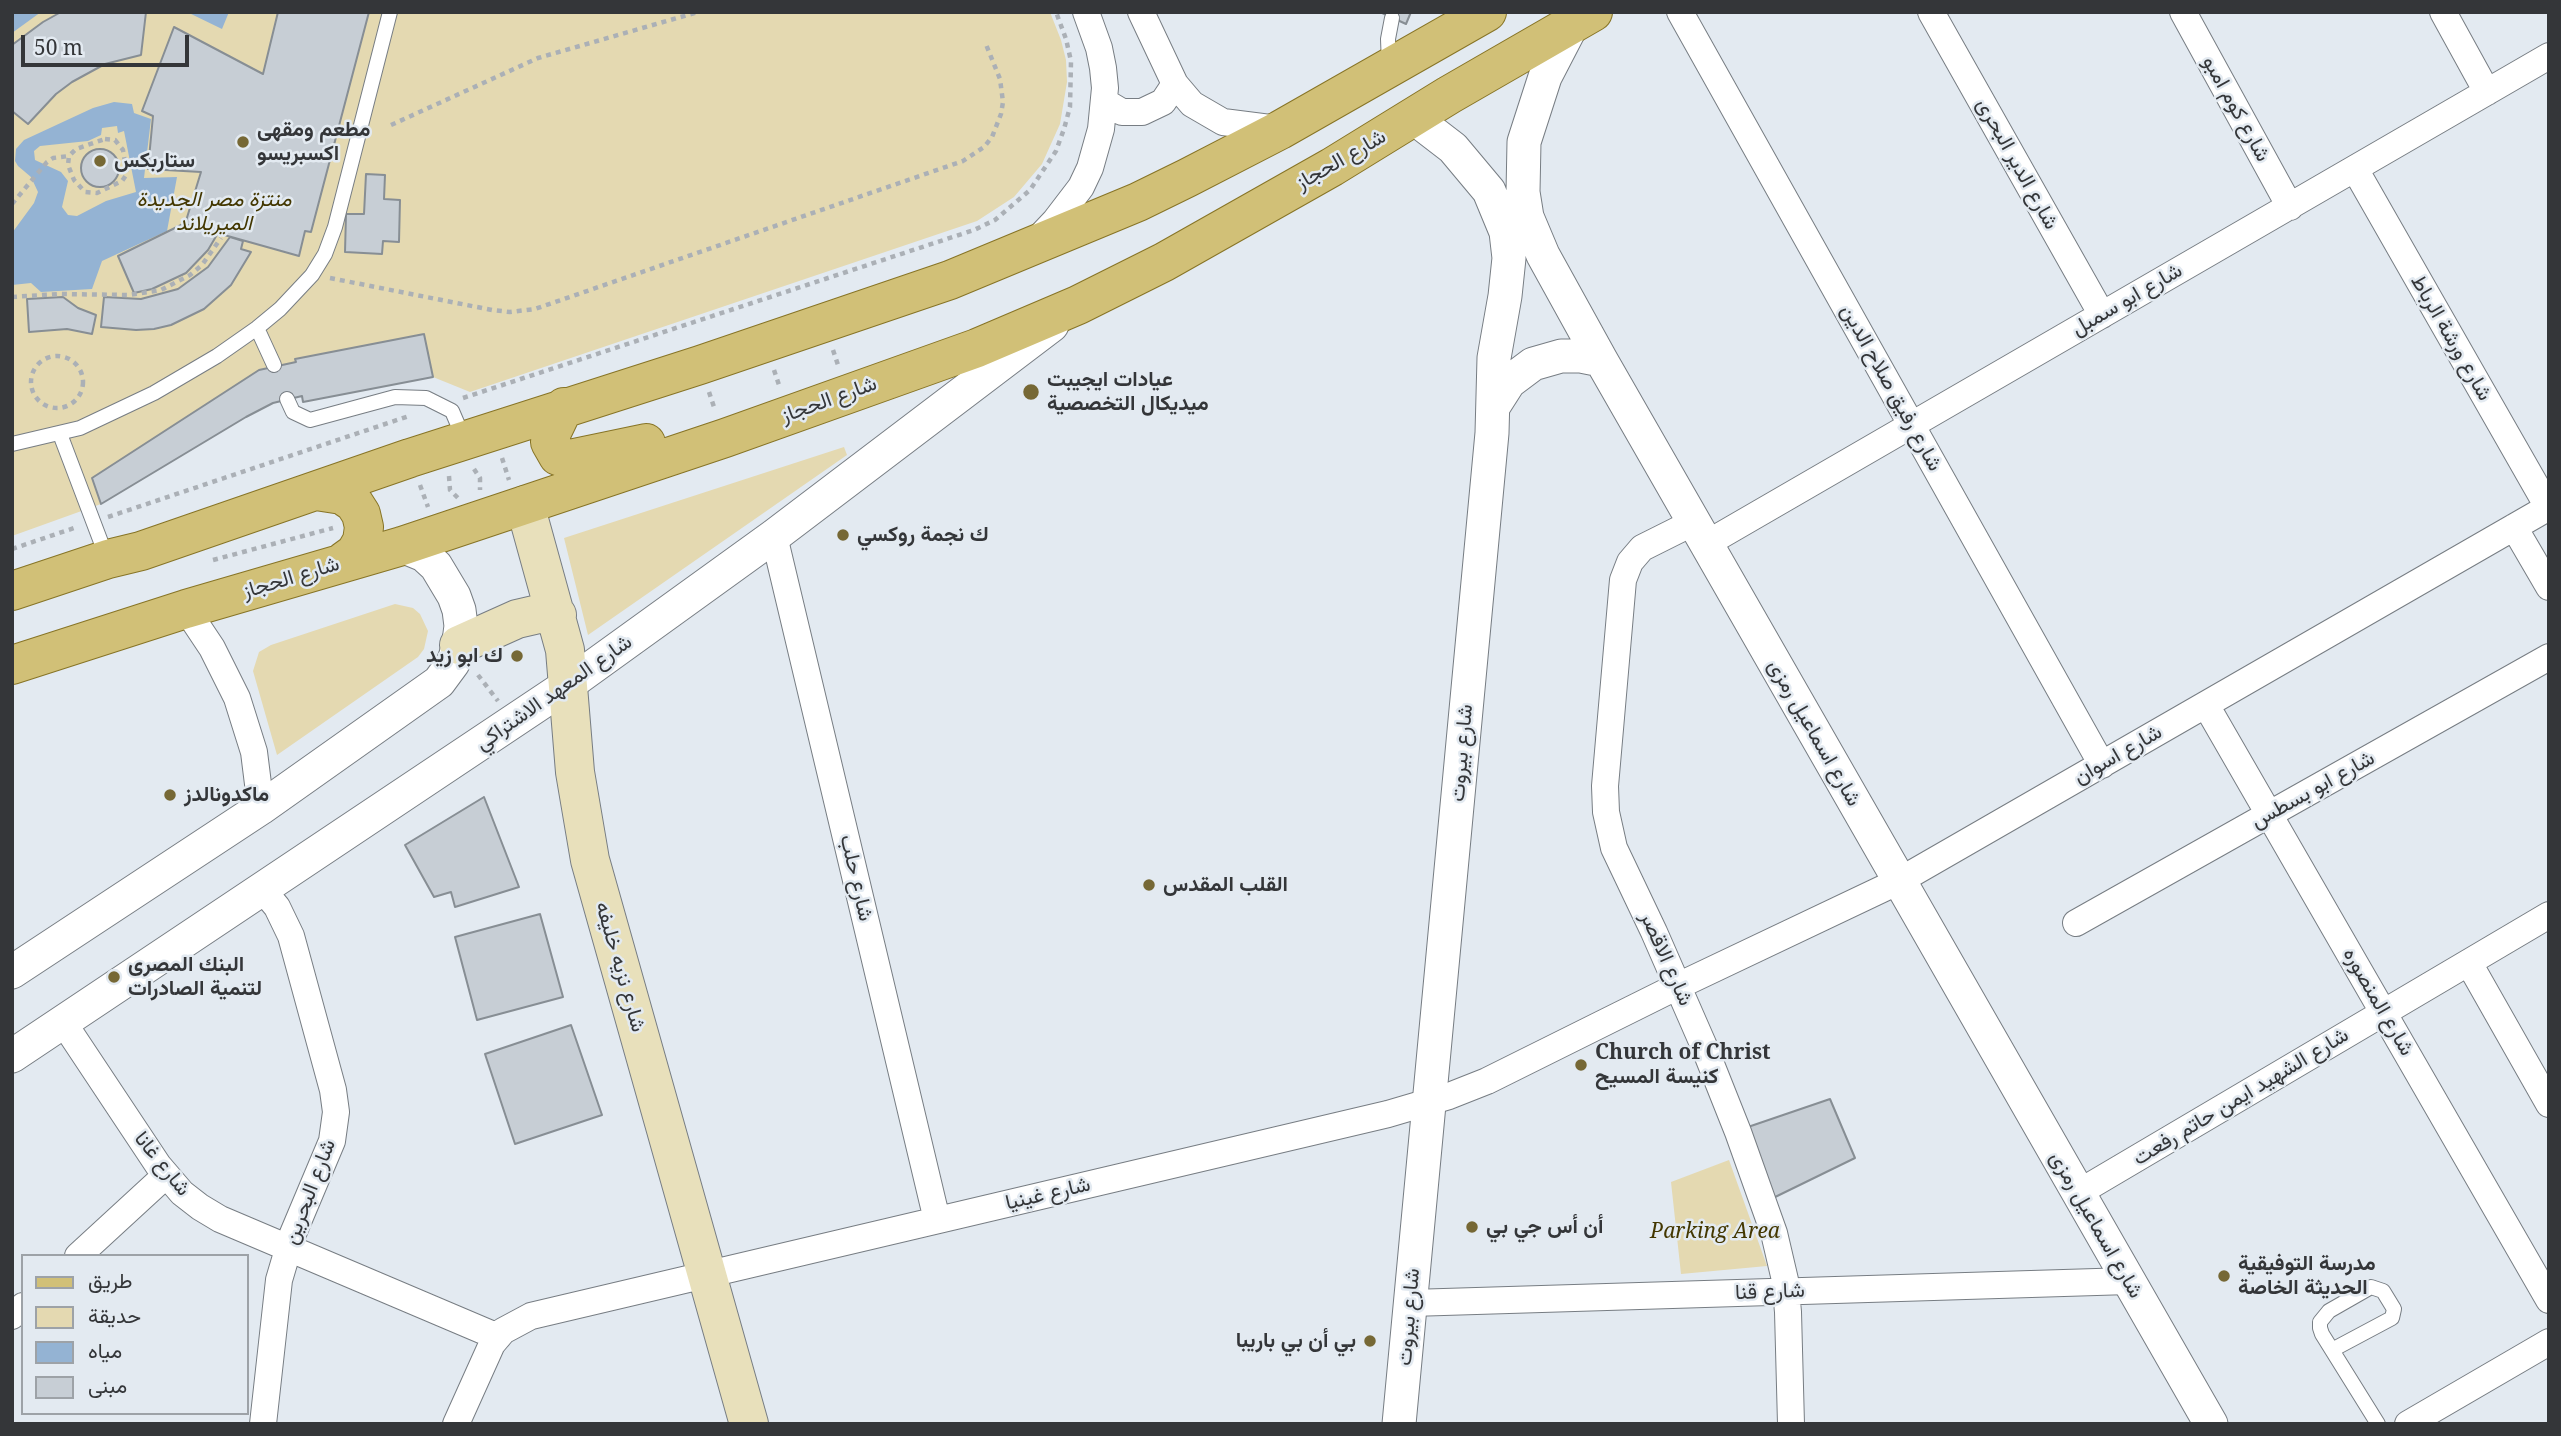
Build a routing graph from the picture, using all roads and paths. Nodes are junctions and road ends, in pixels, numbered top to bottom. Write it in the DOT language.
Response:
graph roads {
  1 [pos="390,12"];
  2 [pos="698,12"];
  3 [pos="1056,12"];
  4 [pos="1086,12"];
  5 [pos="1141,12"];
  6 [pos="1680,12"];
  7 [pos="1931,12"];
  8 [pos="2183,12"];
  9 [pos="2443,12"];
  10 [pos="1485,13"];
  11 [pos="1392,18"];
  12 [pos="1583,18"];
  13 [pos="985,42"];
  14 [pos="2549,57"];
  15 [pos="1389,69"];
  16 [pos="1175,84"];
  17 [pos="2487,92"];
  18 [pos="1105,102"];
  19 [pos="1414,117"];
  20 [pos="391,125"];
  21 [pos="1280,130"];
  22 [pos="69,156"];
  23 [pos="2355,169"];
  24 [pos="12,204"];
  25 [pos="2290,206"];
  26 [pos="221,238"];
  27 [pos="1029,248"];
  28 [pos="312,275"];
  29 [pos="12,297"];
  30 [pos="1078,305"];
  31 [pos="2102,315"];
  32 [pos="824,323"];
  33 [pos="257,328"];
  34 [pos="764,343"];
  35 [pos="1601,360"];
  36 [pos="274,365"];
  37 [pos="700,365"];
  38 [pos="848,394"];
  39 [pos="287,398"];
  40 [pos="38,399"];
  41 [pos="443,404"];
  42 [pos="564,407"];
  43 [pos="1493,407"];
  44 [pos="790,415"];
  45 [pos="1912,425"];
  46 [pos="60,434"];
  47 [pos="713,442"];
  48 [pos="12,444"];
  49 [pos="471,451"];
  50 [pos="510,451"];
  51 [pos="426,465"];
  52 [pos="316,491"];
  53 [pos="488,493"];
  54 [pos="453,504"];
  55 [pos="526,505"];
  56 [pos="2548,507"];
  57 [pos="93,522"];
  58 [pos="272,526"];
  59 [pos="2514,527"];
  60 [pos="411,530"];
  61 [pos="1700,533"];
  62 [pos="774,536"];
  63 [pos="342,544"];
  64 [pos="12,549"];
  65 [pos="210,550"];
  66 [pos="108,559"];
  67 [pos="290,579"];
  68 [pos="2549,587"];
  69 [pos="12,591"];
  70 [pos="228,598"];
  71 [pos="186,609"];
  72 [pos="557,615"];
  73 [pos="459,647"];
  74 [pos="2549,657"];
  75 [pos="12,665"];
  76 [pos="569,684"];
  77 [pos="2206,705"];
  78 [pos="514,721"];
  79 [pos="2102,765"];
  80 [pos="261,808"];
  81 [pos="2270,815"];
  82 [pos="1899,881"];
  83 [pos="262,889"];
  84 [pos="2549,915"];
  85 [pos="2076,923"];
  86 [pos="2469,963"];
  87 [pos="12,972"];
  88 [pos="1678,986"];
  89 [pos="2384,1013"];
  90 [pos="63,1022"];
  91 [pos="12,1056"];
  92 [pos="1429,1103"];
  93 [pos="2549,1104"];
  94 [pos="165,1175"];
  95 [pos="2078,1193"];
  96 [pos="937,1220"];
  97 [pos="288,1248"];
  98 [pos="80,1254"];
  99 [pos="707,1274"];
  100 [pos="2129,1281"];
  101 [pos="1786,1292"];
  102 [pos="2549,1300"];
  103 [pos="1411,1303"];
  104 [pos="498,1337"];
  105 [pos="2549,1342"];
  106 [pos="2332,1350"];
  107 [pos="263,1424"];
  108 [pos="456,1424"];
  109 [pos="749,1424"];
  110 [pos="1399,1424"];
  111 [pos="1791,1424"];
  112 [pos="2211,1424"];
  113 [pos="2378,1424"];
  114 [pos="2408,1424"];
  1 -- 28 [label="lane"];
  2 -- 20 [label="path"];
  3 -- 41 [label="path"];
  4 -- 18 [label="street"];
  5 -- 16 [label="street"];
  6 -- 45 [label="street, شارع رفيق صلاح الدين"];
  7 -- 31 [label="street, شارع الدير البحرى"];
  8 -- 25 [label="street, شارع كوم امبو"];
  9 -- 17 [label="street"];
  10 -- 15 [label="main road"];
  11 -- 15 [label="lane"];
  12 -- 19 [label="main road, شارع الحجاز"];
  12 -- 35 [label="street, شارع اسماعيل رمزى"];
  13 -- 28 [label="path"];
  14 -- 17 [label="street, شارع ابو سمبل"];
  15 -- 21 [label="main road"];
  16 -- 18 [label="street"];
  16 -- 21 [label="street"];
  17 -- 23 [label="street, شارع ابو سمبل"];
  18 -- 27 [label="street"];
  19 -- 30 [label="main road, شارع الحجاز"];
  19 -- 43 [label="street, شارع بيروت"];
  21 -- 27 [label="main road"];
  22 -- 22 [label="path"];
  22 -- 24 [label="path"];
  23 -- 25 [label="street, شارع ابو سمبل"];
  23 -- 56 [label="street, شارع ورشة الرباط"];
  25 -- 31 [label="street, شارع ابو سمبل"];
  26 -- 29 [label="path"];
  27 -- 32 [label="main road"];
  28 -- 33 [label="lane"];
  30 -- 38 [label="main road, شارع الحجاز"];
  30 -- 62 [label="street, شارع المعهد الاشتراكي"];
  31 -- 45 [label="street, شارع ابو سمبل"];
  32 -- 34 [label="main road"];
  32 -- 38 [label="path"];
  33 -- 36 [label="lane"];
  33 -- 46 [label="lane"];
  34 -- 37 [label="main road"];
  34 -- 44 [label="path"];
  35 -- 43 [label="street"];
  35 -- 61 [label="street, شارع اسماعيل رمزى"];
  37 -- 42 [label="main road"];
  37 -- 47 [label="path"];
  38 -- 44 [label="main road, شارع الحجاز"];
  39 -- 41 [label="lane"];
  40 -- 40 [label="path"];
  41 -- 49 [label="lane"];
  41 -- 57 [label="path"];
  42 -- 47 [label="main road"];
  42 -- 49 [label="main road"];
  43 -- 92 [label="street, شارع بيروت"];
  44 -- 47 [label="main road, شارع الحجاز"];
  45 -- 61 [label="street, شارع ابو سمبل"];
  45 -- 79 [label="street, شارع رفيق صلاح الدين"];
  46 -- 48 [label="lane"];
  46 -- 57 [label="lane"];
  47 -- 55 [label="main road, شارع الحجاز"];
  49 -- 51 [label="main road"];
  49 -- 53 [label="path"];
  50 -- 55 [label="path"];
  51 -- 52 [label="main road"];
  51 -- 54 [label="path"];
  51 -- 60 [label="path"];
  52 -- 58 [label="main road"];
  52 -- 63 [label="main road"];
  55 -- 60 [label="main road, شارع الحجاز"];
  55 -- 72 [label="main road, شارع نزيه خليفه"];
  56 -- 59 [label="street, شارع اسوان"];
  57 -- 64 [label="path"];
  57 -- 66 [label="lane"];
  58 -- 63 [label="path"];
  58 -- 65 [label="main road"];
  58 -- 65 [label="path"];
  58 -- 67 [label="path"];
  59 -- 68 [label="street"];
  59 -- 77 [label="street, شارع اسوان"];
  60 -- 63 [label="main road, شارع الحجاز"];
  60 -- 73 [label="street"];
  61 -- 82 [label="street, شارع اسماعيل رمزى"];
  61 -- 88 [label="street, شارع الاقصر"];
  62 -- 76 [label="street, شارع المعهد الاشتراكي"];
  62 -- 96 [label="street, شارع حلب"];
  63 -- 67 [label="main road, شارع الحجاز"];
  65 -- 66 [label="main road"];
  65 -- 70 [label="path"];
  66 -- 69 [label="main road"];
  67 -- 70 [label="main road, شارع الحجاز"];
  70 -- 71 [label="main road, شارع الحجاز"];
  71 -- 75 [label="main road, شارع الحجاز"];
  71 -- 80 [label="street"];
  72 -- 73 [label="main road"];
  72 -- 76 [label="main road, شارع نزيه خليفه"];
  73 -- 78 [label="path"];
  73 -- 80 [label="street"];
  74 -- 81 [label="street, شارع ابو بسطس"];
  76 -- 78 [label="street, شارع المعهد الاشتراكي"];
  76 -- 99 [label="main road, شارع نزيه خليفه"];
  77 -- 79 [label="street, شارع اسوان"];
  77 -- 81 [label="street, شارع المنصوره"];
  78 -- 83 [label="street, شارع المعهد الاشتراكي"];
  79 -- 82 [label="street, شارع اسوان"];
  80 -- 87 [label="street"];
  81 -- 85 [label="street, شارع ابو بسطس"];
  81 -- 89 [label="street, شارع المنصوره"];
  82 -- 88 [label="street, شارع اسوان"];
  82 -- 95 [label="street, شارع اسماعيل رمزى"];
  83 -- 90 [label="street, شارع المعهد الاشتراكي"];
  83 -- 97 [label="street, شارع البحرين"];
  84 -- 86 [label="street, شارع الشهيد ايمن حاتم رفعت"];
  86 -- 89 [label="street, شارع الشهيد ايمن حاتم رفعت"];
  86 -- 93 [label="street"];
  88 -- 92 [label="street, شارع غينيا"];
  88 -- 101 [label="street, شارع الاقصر"];
  89 -- 95 [label="street, شارع الشهيد ايمن حاتم رفعت"];
  89 -- 102 [label="street, شارع المنصوره"];
  90 -- 91 [label="street, شارع المعهد الاشتراكي"];
  90 -- 94 [label="street, شارع غانا"];
  92 -- 96 [label="street, شارع غينيا"];
  92 -- 103 [label="street, شارع بيروت"];
  94 -- 97 [label="street, شارع غانا"];
  94 -- 98 [label="street"];
  95 -- 100 [label="street, شارع اسماعيل رمزى"];
  96 -- 99 [label="street, شارع غينيا"];
  97 -- 104 [label="street, شارع غانا"];
  97 -- 107 [label="street, شارع البحرين"];
  99 -- 104 [label="street, شارع غينيا"];
  99 -- 109 [label="main road, شارع نزيه خليفه"];
  100 -- 101 [label="street, شارع قنا"];
  100 -- 112 [label="street, شارع اسماعيل رمزى"];
  101 -- 103 [label="street, شارع قنا"];
  101 -- 111 [label="street, شارع الاقصر"];
  103 -- 110 [label="street, شارع بيروت"];
  104 -- 108 [label="street, شارع غينيا"];
  105 -- 114 [label="street"];
  106 -- 106 [label="lane"];
  106 -- 113 [label="lane"];
}
